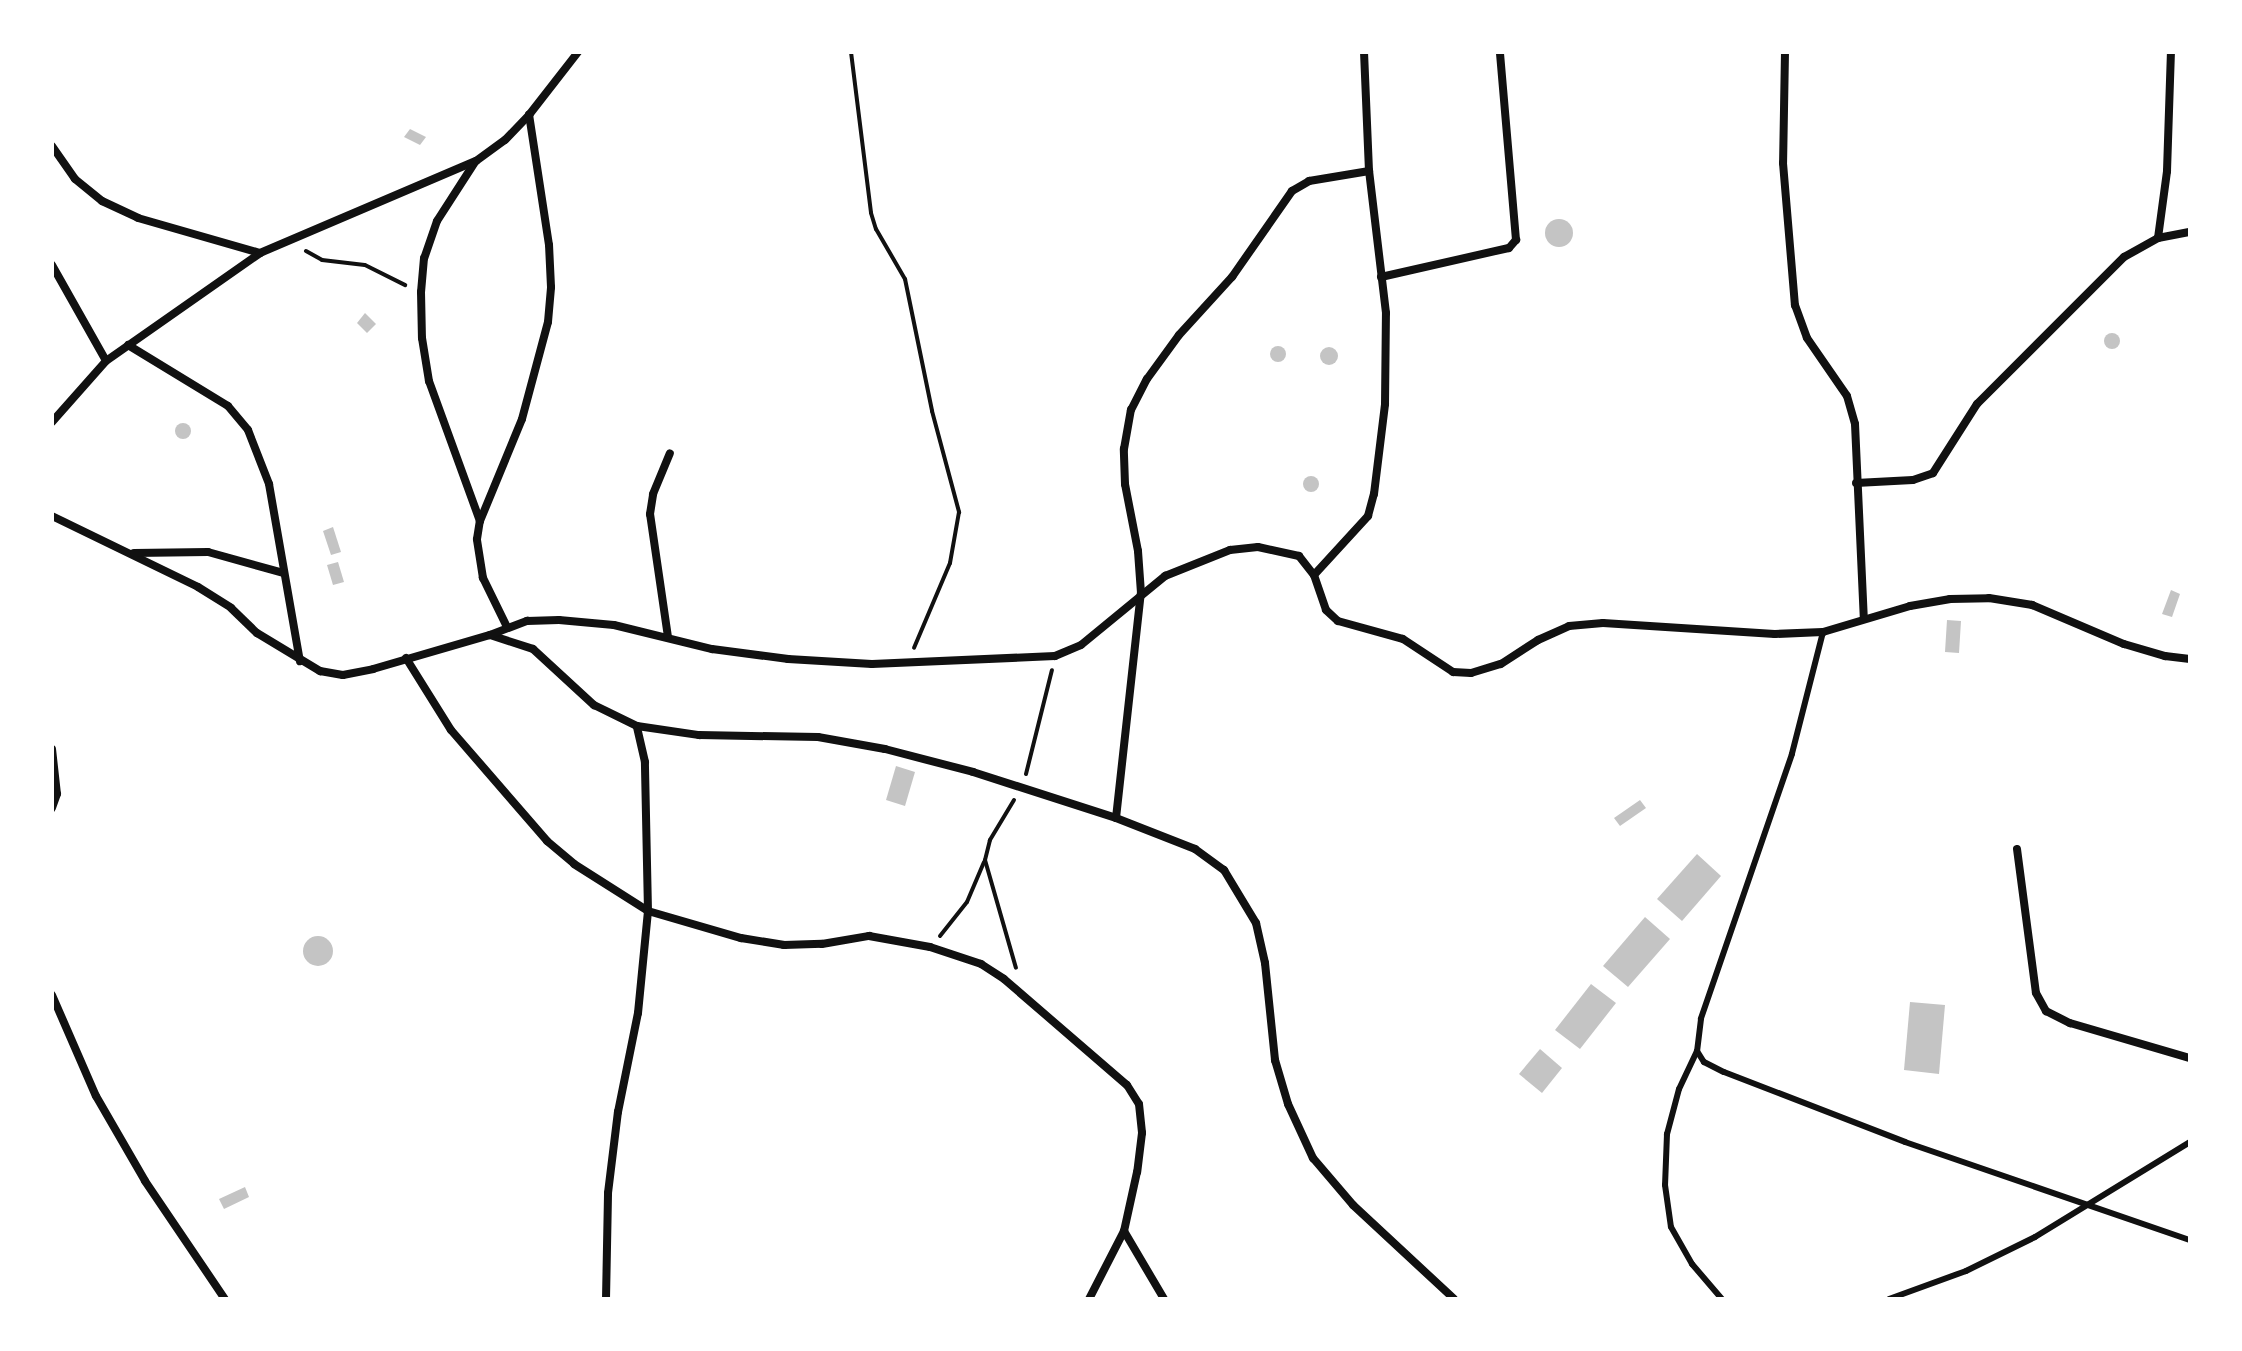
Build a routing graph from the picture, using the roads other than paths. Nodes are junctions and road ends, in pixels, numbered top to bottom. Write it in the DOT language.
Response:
graph roads {
  1 [pos="578,52"];
  2 [pos="1364,52"];
  3 [pos="1500,52"];
  4 [pos="1785,52"];
  5 [pos="2171,52"];
  6 [pos="529,115"];
  7 [pos="52,146"];
  8 [pos="476,161"];
  9 [pos="1369,171"];
  10 [pos="2190,232"];
  11 [pos="2158,238"];
  12 [pos="260,253"];
  13 [pos="52,265"];
  14 [pos="1381,277"];
  15 [pos="128,345"];
  16 [pos="106,361"];
  17 [pos="52,422"];
  18 [pos="670,453"];
  19 [pos="1856,483"];
  20 [pos="52,516"];
  21 [pos="480,521"];
  22 [pos="132,553"];
  23 [pos="283,573"];
  24 [pos="1314,575"];
  25 [pos="1141,593"];
  26 [pos="1864,619"];
  27 [pos="507,627"];
  28 [pos="1823,632"];
  29 [pos="490,635"];
  30 [pos="668,637"];
  31 [pos="406,658"];
  32 [pos="2190,659"];
  33 [pos="300,661"];
  34 [pos="637,726"];
  35 [pos="52,749"];
  36 [pos="52,808"];
  37 [pos="1116,818"];
  38 [pos="2017,849"];
  39 [pos="648,911"];
  40 [pos="52,995"];
  41 [pos="1697,1051"];
  42 [pos="2190,1058"];
  43 [pos="2190,1142"];
  44 [pos="2090,1203"];
  45 [pos="1124,1231"];
  46 [pos="2190,1240"];
  47 [pos="225,1299"];
  48 [pos="606,1299"];
  49 [pos="1089,1299"];
  50 [pos="1164,1299"];
  51 [pos="1454,1299"];
  52 [pos="1722,1299"];
  53 [pos="1889,1299"];
  1 -- 6 [label="street"];
  2 -- 9 [label="street"];
  3 -- 14 [label="street"];
  4 -- 19 [label="street"];
  5 -- 11 [label="street"];
  6 -- 8 [label="street"];
  6 -- 21 [label="street"];
  7 -- 12 [label="street"];
  8 -- 12 [label="street"];
  8 -- 21 [label="street"];
  9 -- 14 [label="street"];
  9 -- 25 [label="street"];
  10 -- 11 [label="street"];
  11 -- 19 [label="street"];
  12 -- 15 [label="street"];
  13 -- 16 [label="street"];
  14 -- 24 [label="street"];
  15 -- 16 [label="street"];
  15 -- 23 [label="street"];
  16 -- 17 [label="street"];
  18 -- 30 [label="street"];
  19 -- 26 [label="street"];
  20 -- 22 [label="street"];
  21 -- 27 [label="street"];
  22 -- 23 [label="street"];
  22 -- 33 [label="street"];
  23 -- 33 [label="street"];
  24 -- 25 [label="street"];
  24 -- 28 [label="street"];
  25 -- 30 [label="street"];
  25 -- 37 [label="street"];
  26 -- 28 [label="street"];
  26 -- 32 [label="street"];
  27 -- 29 [label="street"];
  27 -- 30 [label="street"];
  28 -- 41 [label="lane"];
  29 -- 31 [label="street"];
  29 -- 34 [label="street"];
  31 -- 33 [label="street"];
  31 -- 39 [label="street"];
  34 -- 37 [label="street"];
  34 -- 39 [label="street"];
  35 -- 36 [label="street"];
  37 -- 51 [label="street"];
  38 -- 42 [label="street"];
  39 -- 45 [label="street"];
  39 -- 48 [label="street"];
  40 -- 47 [label="street"];
  41 -- 44 [label="lane"];
  41 -- 52 [label="lane"];
  43 -- 44 [label="lane"];
  44 -- 46 [label="lane"];
  44 -- 53 [label="lane"];
  45 -- 49 [label="street"];
  45 -- 50 [label="street"];
}
